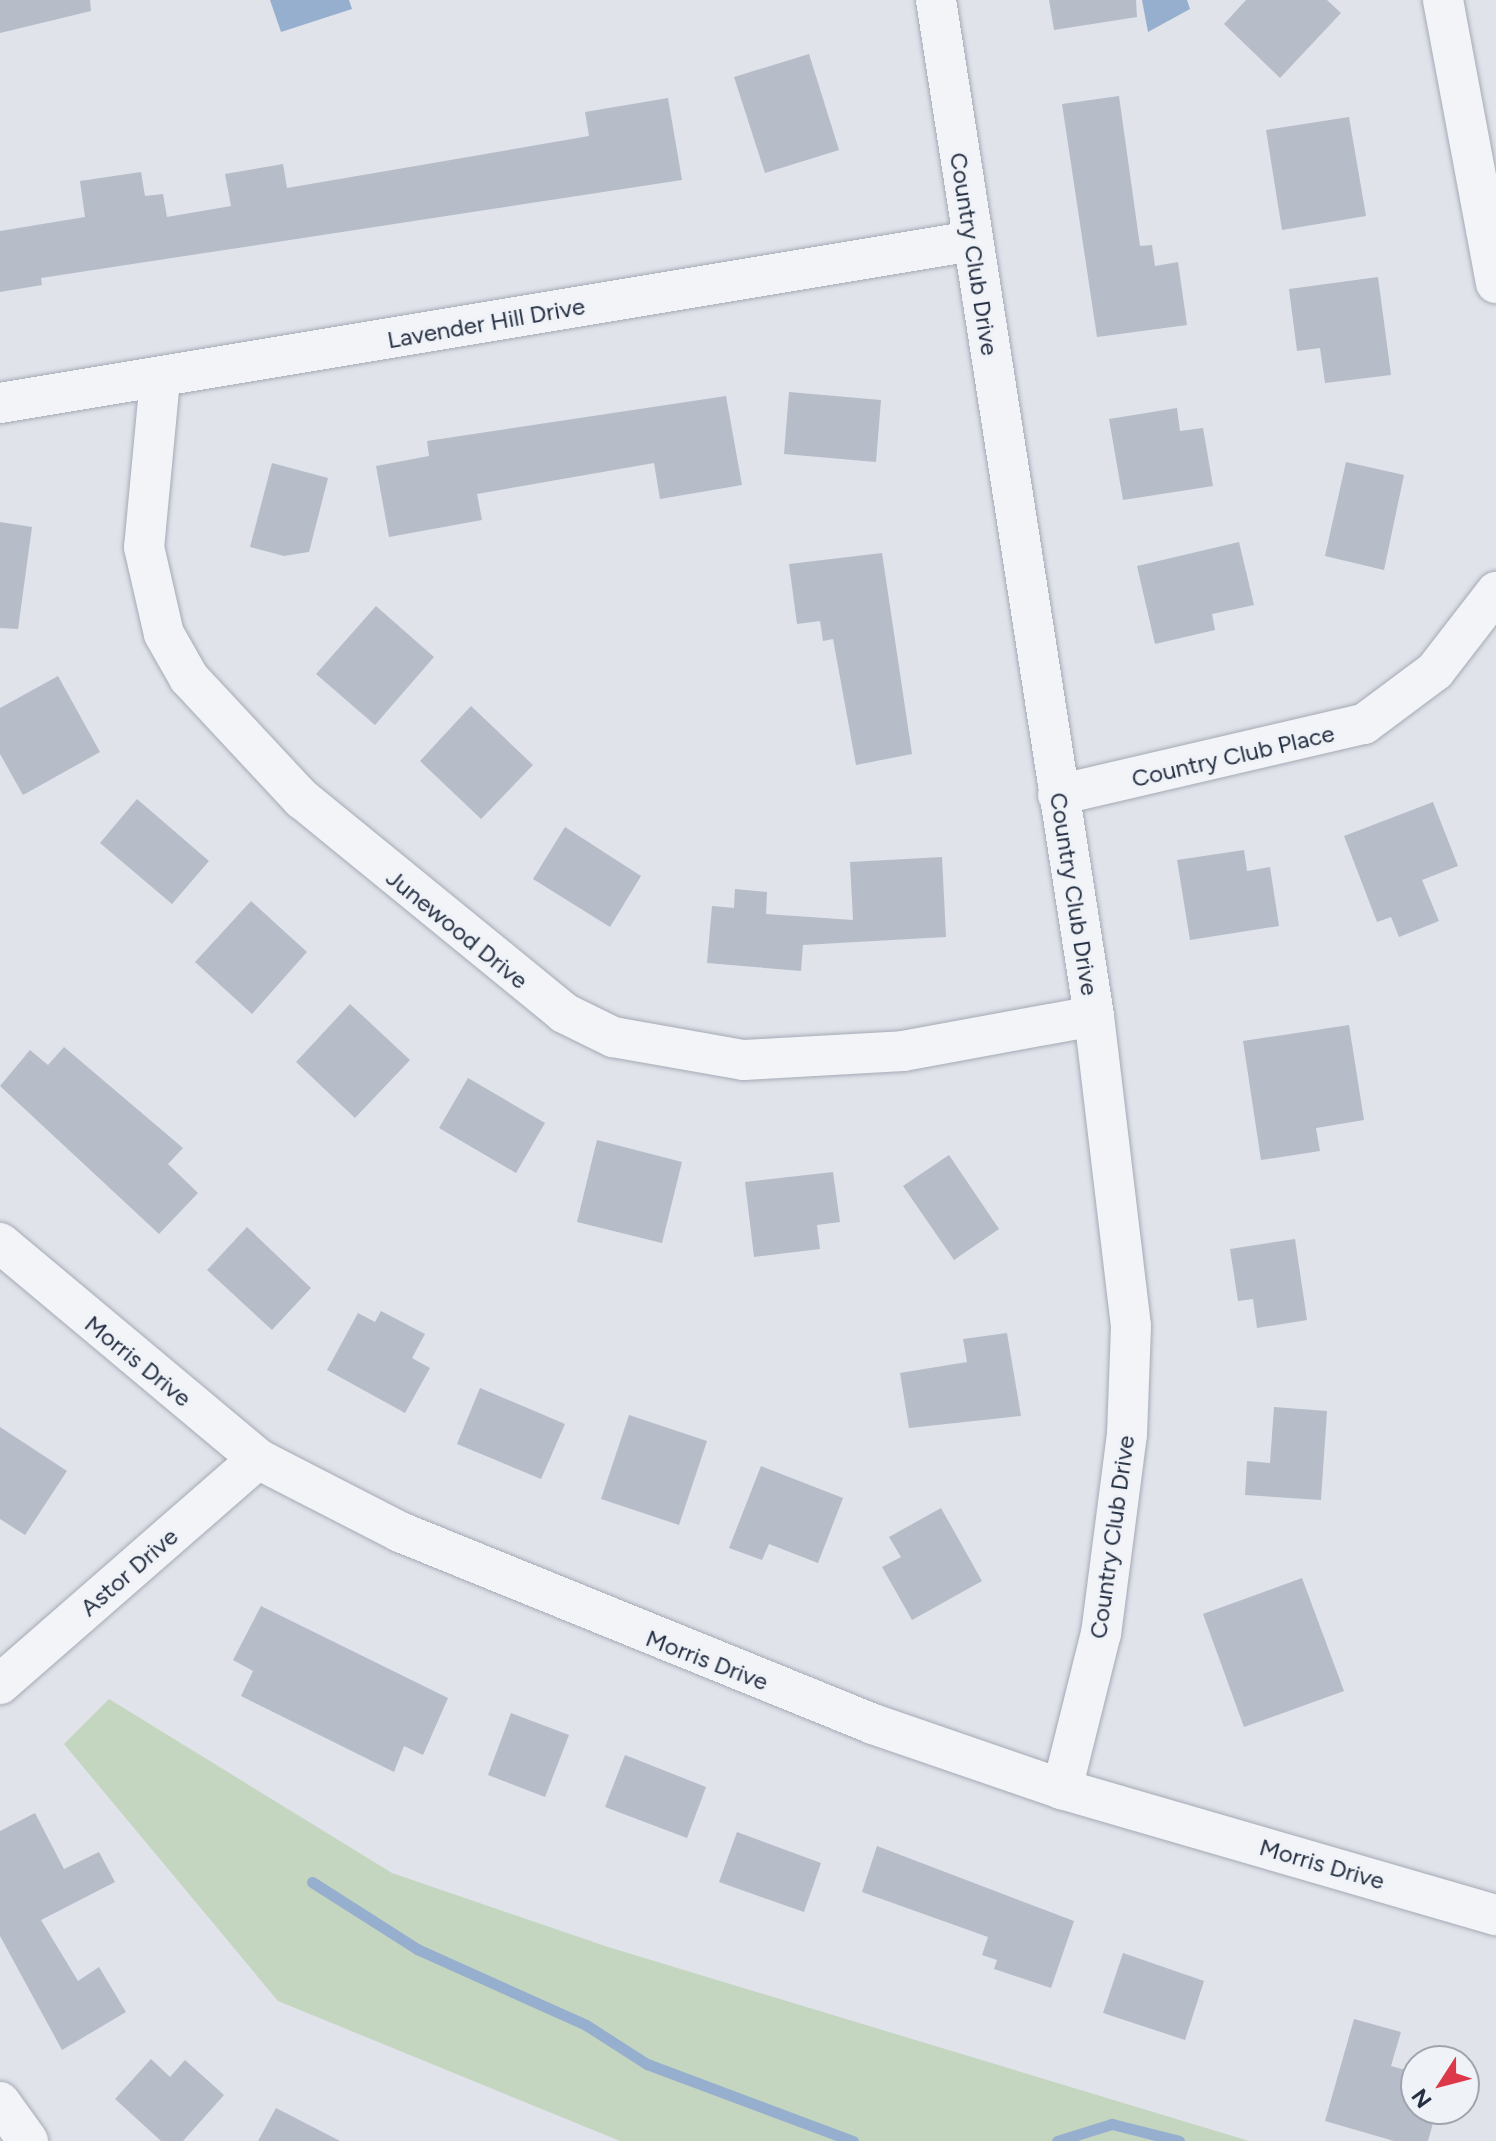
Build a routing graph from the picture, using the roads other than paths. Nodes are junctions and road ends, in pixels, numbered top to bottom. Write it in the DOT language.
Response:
graph roads {
  1 [pos="936,0"];
  2 [pos="1443,0"];
  3 [pos="972,241"];
  4 [pos="1496,283"];
  5 [pos="160,379"];
  6 [pos="0,403"];
  7 [pos="1496,592"];
  8 [pos="1058,795"];
  9 [pos="1094,1016"];
  10 [pos="0,1243"];
  11 [pos="258,1459"];
  12 [pos="0,1684"];
  13 [pos="1062,1789"];
  14 [pos="1496,1915"];
  15 [pos="0,2102"];
  16 [pos="28,2141"];
  1 -- 3 [label="street, Country Club Drive"];
  2 -- 4 [label="street"];
  3 -- 5 [label="street, Lavender Hill Drive"];
  3 -- 8 [label="street, Country Club Drive"];
  5 -- 6 [label="street, Lavender Hill Drive"];
  5 -- 9 [label="street, Junewood Drive"];
  7 -- 8 [label="street, Country Club Place"];
  8 -- 9 [label="street, Country Club Drive"];
  9 -- 13 [label="street, Country Club Drive"];
  10 -- 11 [label="street, Morris Drive"];
  11 -- 12 [label="street, Astor Drive"];
  11 -- 13 [label="street, Morris Drive"];
  13 -- 14 [label="street, Morris Drive"];
  15 -- 16 [label="street"];
}
